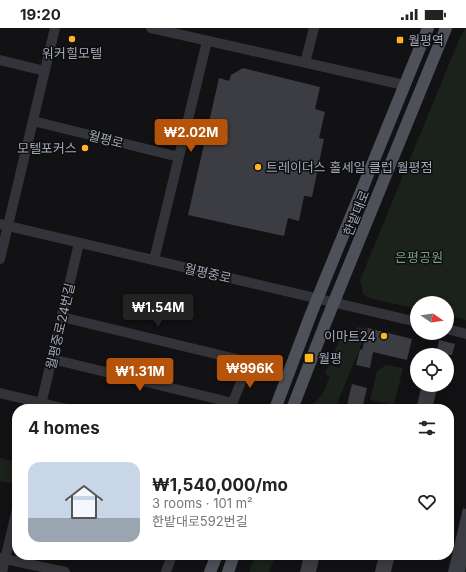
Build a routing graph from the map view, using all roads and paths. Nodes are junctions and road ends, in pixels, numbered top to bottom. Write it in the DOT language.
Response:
graph roads {
  1 [pos="55,28"];
  2 [pos="151,28"];
  3 [pos="314,28"];
  4 [pos="428,28"];
  5 [pos="446,29"];
  6 [pos="207,41"];
  7 [pos="0,60"];
  8 [pos="305,63"];
  9 [pos="45,71"];
  10 [pos="404,86"];
  11 [pos="33,121"];
  12 [pos="179,157"];
  13 [pos="4,225"];
  14 [pos="79,242"];
  15 [pos="0,259"];
  16 [pos="154,260"];
  17 [pos="318,298"];
  18 [pos="334,302"];
  19 [pos="62,316"];
  20 [pos="410,320"];
  21 [pos="454,331"];
  22 [pos="465,333"];
  23 [pos="52,359"];
  24 [pos="0,393"];
  25 [pos="35,404"];
  26 [pos="41,404"];
  27 [pos="224,404"];
  28 [pos="233,404"];
  29 [pos="277,404"];
  30 [pos="294,404"];
  31 [pos="12,526"];
  32 [pos="3,558"];
  33 [pos="170,560"];
  34 [pos="215,560"];
  35 [pos="232,560"];
  36 [pos="2,572"];
  37 [pos="65,572"];
  38 [pos="166,572"];
  39 [pos="210,572"];
  40 [pos="228,572"];
  1 -- 9 [label="street"];
  2 -- 6 [label="street"];
  3 -- 8 [label="street"];
  4 -- 10 [label="main road"];
  5 -- 18 [label="main road, 한밭대로"];
  6 -- 8 [label="street"];
  6 -- 12 [label="street"];
  7 -- 9 [label="street"];
  8 -- 10 [label="street"];
  9 -- 11 [label="street"];
  10 -- 17 [label="main road"];
  11 -- 12 [label="street, 월평로"];
  11 -- 13 [label="street"];
  12 -- 16 [label="street"];
  13 -- 14 [label="street, 월평중로"];
  13 -- 15 [label="street"];
  14 -- 16 [label="street, 월평중로"];
  14 -- 19 [label="street, 월평중로24번길"];
  16 -- 17 [label="street, 월평중로"];
  17 -- 18 [label="street, 월평중로"];
  17 -- 29 [label="main road"];
  18 -- 20 [label="street, 월평중로"];
  18 -- 30 [label="main road, 한밭대로"];
  19 -- 23 [label="street, 월평중로24번길"];
  19 -- 28 [label="street"];
  21 -- 22 [label="street"];
  23 -- 26 [label="street, 월평중로24번길"];
  23 -- 27 [label="street"];
  24 -- 25 [label="street"];
  31 -- 32 [label="street"];
  32 -- 36 [label="street"];
  32 -- 37 [label="street"];
  33 -- 38 [label="street"];
  34 -- 39 [label="main road"];
  35 -- 40 [label="main road"];
}
